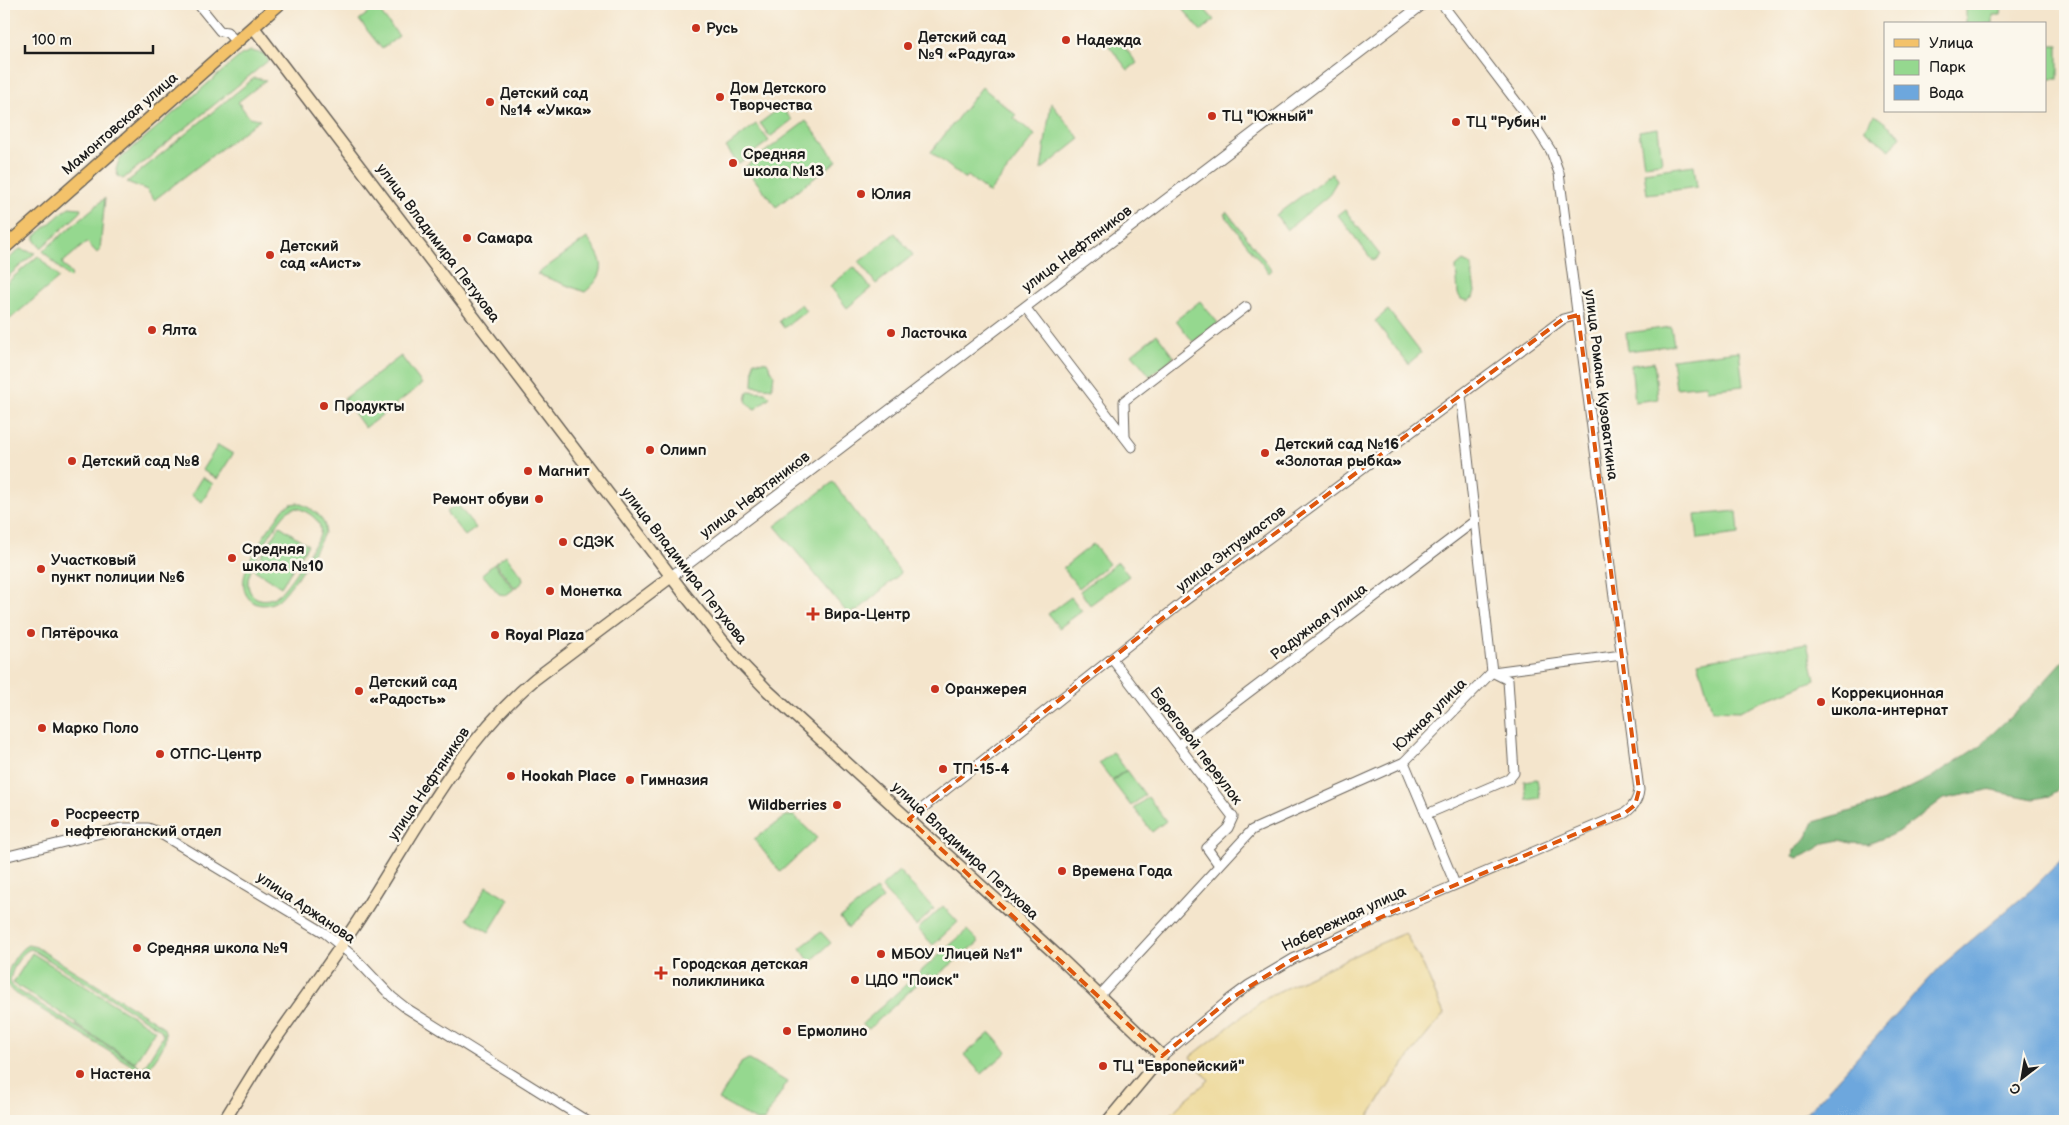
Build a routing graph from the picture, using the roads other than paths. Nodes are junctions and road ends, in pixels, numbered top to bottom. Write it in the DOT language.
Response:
graph roads {
  1 [pos="198,4"];
  2 [pos="279,4"];
  3 [pos="1423,4"];
  4 [pos="1442,4"];
  5 [pos="254,28"];
  6 [pos="237,43"];
  7 [pos="4,248"];
  8 [pos="1025,307"];
  9 [pos="1246,307"];
  10 [pos="1578,315"];
  11 [pos="1461,395"];
  12 [pos="1125,437"];
  13 [pos="1132,447"];
  14 [pos="1476,520"];
  15 [pos="672,576"];
  16 [pos="1622,655"];
  17 [pos="1112,659"];
  18 [pos="1492,672"];
  19 [pos="1179,745"];
  20 [pos="1404,762"];
  21 [pos="1634,805"];
  22 [pos="1427,814"];
  23 [pos="909,819"];
  24 [pos="4,857"];
  25 [pos="1219,865"];
  26 [pos="1456,884"];
  27 [pos="341,946"];
  28 [pos="1100,995"];
  29 [pos="1162,1056"];
  30 [pos="224,1121"];
  31 [pos="587,1121"];
  32 [pos="1108,1121"];
  1 -- 6 [label="street"];
  2 -- 5 [label="main road, Мамонтовская улица"];
  3 -- 8 [label="street, улица Нефтяников"];
  4 -- 10 [label="street, улица Романа Кузоваткина"];
  5 -- 6 [label="main road, Мамонтовская улица"];
  5 -- 15 [label="main road, улица Владимира Петухова"];
  6 -- 7 [label="main road, Мамонтовская улица"];
  8 -- 12 [label="street"];
  8 -- 15 [label="street, улица Нефтяников"];
  9 -- 12 [label="street"];
  10 -- 11 [label="street, улица Энтузиастов"];
  10 -- 16 [label="street, улица Романа Кузоваткина"];
  11 -- 14 [label="street"];
  11 -- 17 [label="street, улица Энтузиастов"];
  12 -- 13 [label="street"];
  14 -- 18 [label="street"];
  14 -- 19 [label="street, Радужная улица"];
  15 -- 23 [label="main road, улица Владимира Петухова"];
  15 -- 27 [label="main road, улица Нефтяников"];
  16 -- 18 [label="street"];
  16 -- 21 [label="street, улица Романа Кузоваткина"];
  17 -- 19 [label="street, Береговой переулок"];
  17 -- 23 [label="street, улица Энтузиастов"];
  18 -- 20 [label="street, Южная улица"];
  18 -- 22 [label="street"];
  19 -- 25 [label="street, Береговой переулок"];
  20 -- 22 [label="street"];
  20 -- 25 [label="street, Южная улица"];
  21 -- 26 [label="street, Набережная улица"];
  22 -- 26 [label="street"];
  23 -- 28 [label="main road, улица Владимира Петухова"];
  24 -- 27 [label="street, улица Аржанова"];
  25 -- 28 [label="street, Южная улица"];
  26 -- 29 [label="street, Набережная улица"];
  27 -- 30 [label="main road, улица Нефтяников"];
  27 -- 31 [label="street, улица Аржанова"];
  28 -- 29 [label="main road, улица Владимира Петухова"];
  29 -- 32 [label="main road, Набережная улица"];
}
